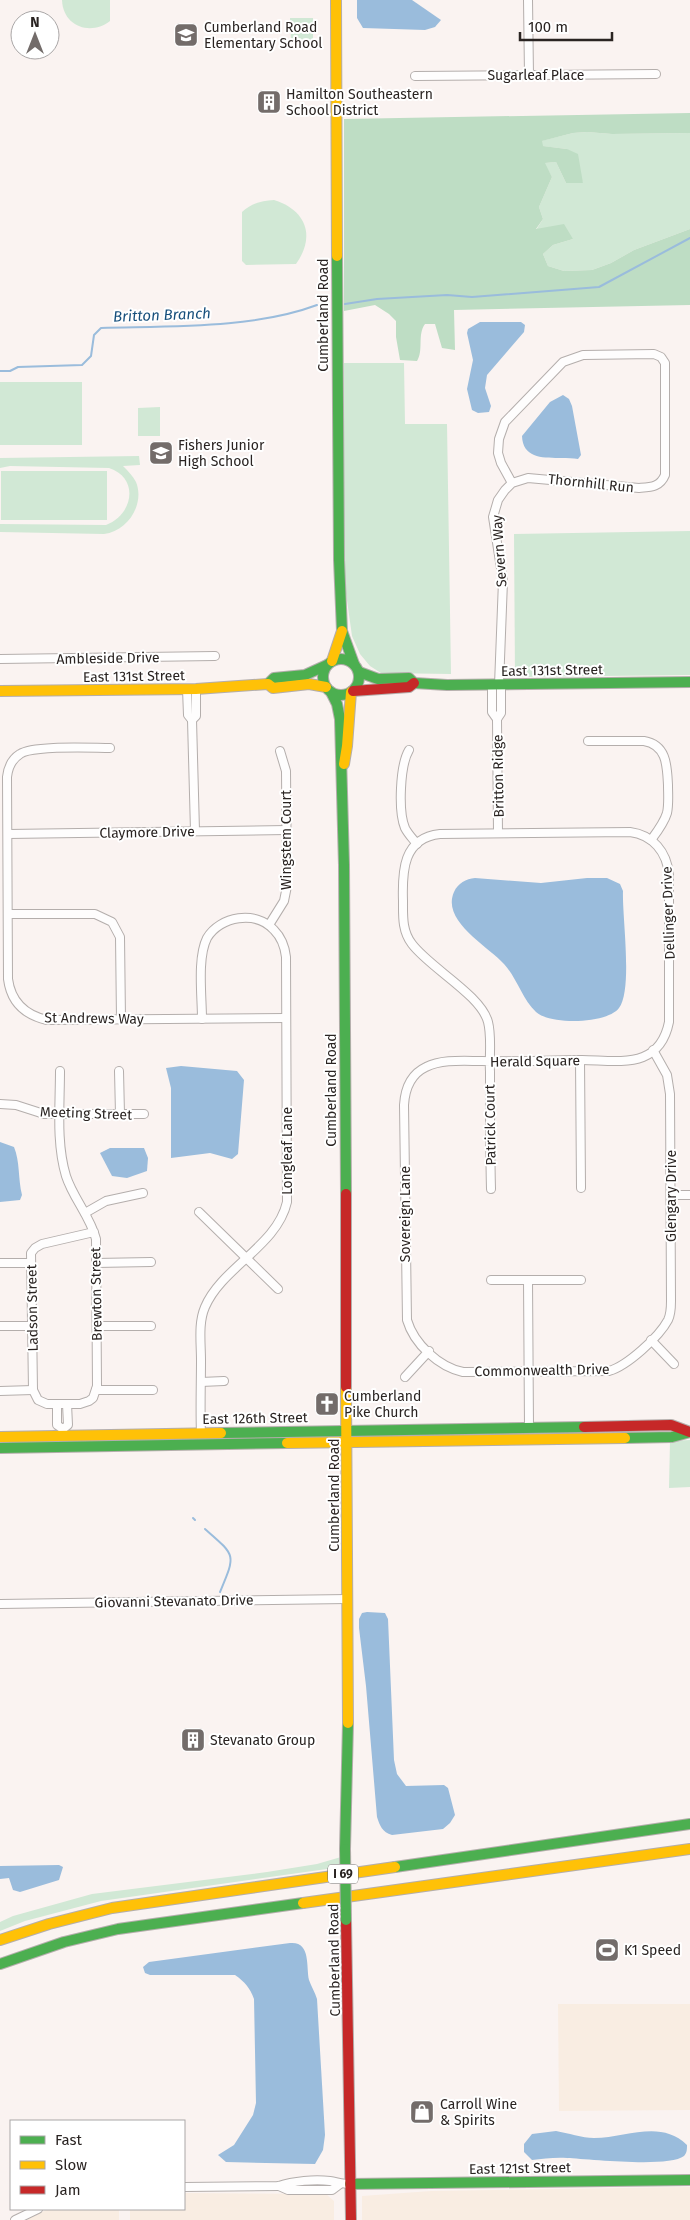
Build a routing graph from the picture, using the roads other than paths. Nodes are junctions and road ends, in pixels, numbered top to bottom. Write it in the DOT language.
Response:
graph roads {
  1 [pos="336,0"];
  2 [pos="528,0"];
  3 [pos="656,74"];
  4 [pos="415,76"];
  5 [pos="529,76"];
  6 [pos="512,483"];
  7 [pos="342,630"];
  8 [pos="216,656"];
  9 [pos="0,659"];
  10 [pos="330,663"];
  11 [pos="356,668"];
  12 [pos="690,682"];
  13 [pos="414,683"];
  14 [pos="268,684"];
  15 [pos="497,685"];
  16 [pos="192,689"];
  17 [pos="328,690"];
  18 [pos="0,691"];
  19 [pos="352,692"];
  20 [pos="588,741"];
  21 [pos="110,748"];
  22 [pos="409,750"];
  23 [pos="280,751"];
  24 [pos="343,770"];
  25 [pos="287,830"];
  26 [pos="195,831"];
  27 [pos="498,833"];
  28 [pos="8,834"];
  29 [pos="651,840"];
  30 [pos="417,844"];
  31 [pos="8,914"];
  32 [pos="269,925"];
  33 [pos="286,1018"];
  34 [pos="121,1019"];
  35 [pos="202,1019"];
  36 [pos="653,1050"];
  37 [pos="580,1060"];
  38 [pos="490,1062"];
  39 [pos="60,1071"];
  40 [pos="120,1071"];
  41 [pos="418,1072"];
  42 [pos="0,1104"];
  43 [pos="60,1114"];
  44 [pos="120,1114"];
  45 [pos="144,1114"];
  46 [pos="581,1188"];
  47 [pos="491,1189"];
  48 [pos="144,1193"];
  49 [pos="671,1195"];
  50 [pos="690,1195"];
  51 [pos="199,1212"];
  52 [pos="85,1213"];
  53 [pos="94,1232"];
  54 [pos="246,1258"];
  55 [pos="151,1262"];
  56 [pos="0,1263"];
  57 [pos="31,1263"];
  58 [pos="96,1263"];
  59 [pos="491,1280"];
  60 [pos="528,1280"];
  61 [pos="581,1280"];
  62 [pos="278,1290"];
  63 [pos="0,1326"];
  64 [pos="32,1326"];
  65 [pos="97,1326"];
  66 [pos="151,1326"];
  67 [pos="651,1340"];
  68 [pos="429,1351"];
  69 [pos="674,1364"];
  70 [pos="529,1372"];
  71 [pos="405,1377"];
  72 [pos="201,1382"];
  73 [pos="224,1382"];
  74 [pos="0,1390"];
  75 [pos="33,1390"];
  76 [pos="96,1390"];
  77 [pos="152,1390"];
  78 [pos="57,1404"];
  79 [pos="67,1404"];
  80 [pos="529,1427"];
  81 [pos="347,1430"];
  82 [pos="690,1432"];
  83 [pos="201,1433"];
  84 [pos="0,1437"];
  85 [pos="63,1437"];
  86 [pos="348,1442"];
  87 [pos="0,1448"];
  88 [pos="348,1598"];
  89 [pos="0,1604"];
  90 [pos="690,1824"];
  91 [pos="690,1848"];
  92 [pos="0,1940"];
  93 [pos="0,1964"];
  94 [pos="690,2180"];
  95 [pos="345,2184"];
  96 [pos="185,2187"];
  97 [pos="36,2210"];
  98 [pos="15,2220"];
  99 [pos="351,2220"];
  1 -- 7 [label="main road, Cumberland Road"];
  2 -- 5 [label="street"];
  3 -- 5 [label="street, Sugarleaf Place"];
  4 -- 5 [label="street, Sugarleaf Place"];
  6 -- 6 [label="street, Thornhill Run"];
  6 -- 15 [label="street, Severn Way"];
  7 -- 10 [label="main road, Cumberland Road"];
  7 -- 11 [label="main road, Cumberland Road"];
  8 -- 9 [label="street, Ambleside Drive"];
  10 -- 11 [label="main road"];
  10 -- 14 [label="main road, East 131st Street"];
  10 -- 17 [label="main road"];
  11 -- 13 [label="main road, East 131st Street"];
  11 -- 19 [label="main road"];
  12 -- 15 [label="main road, East 131st Street"];
  13 -- 15 [label="main road, East 131st Street"];
  13 -- 19 [label="main road, East 131st Street"];
  14 -- 16 [label="main road, East 131st Street"];
  14 -- 17 [label="main road, East 131st Street"];
  15 -- 27 [label="street, Britton Ridge"];
  16 -- 18 [label="main road, East 131st Street"];
  16 -- 26 [label="street"];
  17 -- 19 [label="main road"];
  17 -- 24 [label="main road, Cumberland Road"];
  19 -- 24 [label="main road, Cumberland Road"];
  20 -- 29 [label="street"];
  21 -- 28 [label="street, St Andrews Way"];
  22 -- 30 [label="street"];
  23 -- 25 [label="street, Wingstem Court"];
  24 -- 81 [label="main road, Cumberland Road"];
  25 -- 26 [label="street, Claymore Drive"];
  25 -- 32 [label="street, Wingstem Court"];
  26 -- 28 [label="street, Claymore Drive"];
  27 -- 29 [label="street"];
  27 -- 30 [label="street"];
  28 -- 31 [label="street, St Andrews Way"];
  29 -- 36 [label="street, Dellinger Drive"];
  30 -- 38 [label="street, Patrick Court"];
  31 -- 34 [label="street, St Andrews Way"];
  31 -- 34 [label="street"];
  32 -- 33 [label="street, Longleaf Lane"];
  32 -- 35 [label="street"];
  33 -- 35 [label="street, St Andrews Way"];
  33 -- 54 [label="street, Longleaf Lane"];
  34 -- 35 [label="street, St Andrews Way"];
  36 -- 37 [label="street, Herald Square"];
  36 -- 49 [label="street, Glengary Drive"];
  37 -- 38 [label="street, Herald Square"];
  37 -- 46 [label="street"];
  38 -- 41 [label="street, Herald Square"];
  38 -- 47 [label="street, Patrick Court"];
  39 -- 43 [label="street, Brewton Street"];
  40 -- 44 [label="street"];
  41 -- 68 [label="street, Sovereign Lane"];
  42 -- 43 [label="street, Meeting Street"];
  43 -- 44 [label="street, Meeting Street"];
  43 -- 52 [label="street, Brewton Street"];
  44 -- 45 [label="street, Meeting Street"];
  48 -- 52 [label="street"];
  49 -- 50 [label="street"];
  49 -- 67 [label="street, Glengary Drive"];
  51 -- 54 [label="street"];
  52 -- 53 [label="street, Brewton Street"];
  53 -- 57 [label="street, Ladson Street"];
  53 -- 58 [label="street, Brewton Street"];
  54 -- 62 [label="street"];
  54 -- 72 [label="street, Longleaf Lane"];
  55 -- 58 [label="street"];
  56 -- 57 [label="street"];
  57 -- 64 [label="street, Ladson Street"];
  58 -- 65 [label="street, Brewton Street"];
  59 -- 60 [label="street"];
  60 -- 61 [label="street"];
  60 -- 70 [label="street"];
  63 -- 64 [label="street"];
  64 -- 75 [label="street, Ladson Street"];
  65 -- 66 [label="street"];
  65 -- 76 [label="street, Brewton Street"];
  67 -- 69 [label="street"];
  67 -- 70 [label="street, Commonwealth Drive"];
  68 -- 70 [label="street, Commonwealth Drive"];
  68 -- 71 [label="street"];
  70 -- 80 [label="street"];
  72 -- 73 [label="street"];
  72 -- 83 [label="street, Longleaf Lane"];
  74 -- 75 [label="street"];
  75 -- 78 [label="street"];
  76 -- 77 [label="street"];
  76 -- 79 [label="street"];
  78 -- 79 [label="street"];
  78 -- 85 [label="street"];
  79 -- 85 [label="street"];
  80 -- 81 [label="main road, East 126th Street"];
  80 -- 82 [label="main road, East 126th Street"];
  81 -- 83 [label="main road, East 126th Street"];
  81 -- 86 [label="main road, Cumberland Road"];
  82 -- 86 [label="main road, East 126th Street"];
  83 -- 85 [label="main road, East 126th Street"];
  84 -- 85 [label="main road, East 126th Street"];
  85 -- 86 [label="main road, East 126th Street"];
  85 -- 87 [label="main road, East 126th Street"];
  86 -- 88 [label="main road, Cumberland Road"];
  88 -- 89 [label="street, Giovanni Stevanato Drive"];
  88 -- 95 [label="main road, Cumberland Road, bridge"];
  90 -- 92 [label="main road, I 69"];
  91 -- 93 [label="main road, I 69"];
  94 -- 95 [label="main road, East 121st Street"];
  95 -- 96 [label="street"];
  95 -- 99 [label="main road, Cumberland Road"];
  97 -- 98 [label="street"];
}
